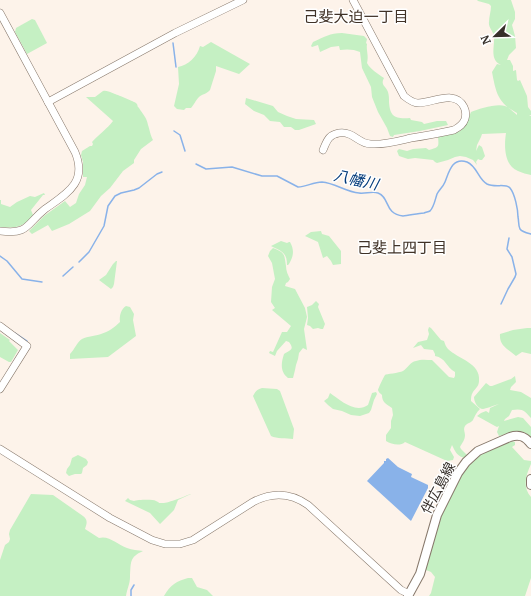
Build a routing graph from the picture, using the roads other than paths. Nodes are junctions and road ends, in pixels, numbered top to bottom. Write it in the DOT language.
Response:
graph roads {
  1 [pos="243,0"];
  2 [pos="353,0"];
  3 [pos="0,13"];
  4 [pos="48,102"];
  5 [pos="323,150"];
  6 [pos="0,231"];
  7 [pos="0,326"];
  8 [pos="0,389"];
  9 [pos="531,444"];
  10 [pos="0,450"];
  11 [pos="531,479"];
  12 [pos="531,485"];
  13 [pos="409,595"];
  1 -- 4 [label="street"];
  2 -- 5 [label="street"];
  3 -- 4 [label="street"];
  4 -- 6 [label="street"];
  7 -- 8 [label="street"];
  9 -- 13 [label="main road, 伴広島線"];
  10 -- 13 [label="street"];
  11 -- 12 [label="main road"];
}
